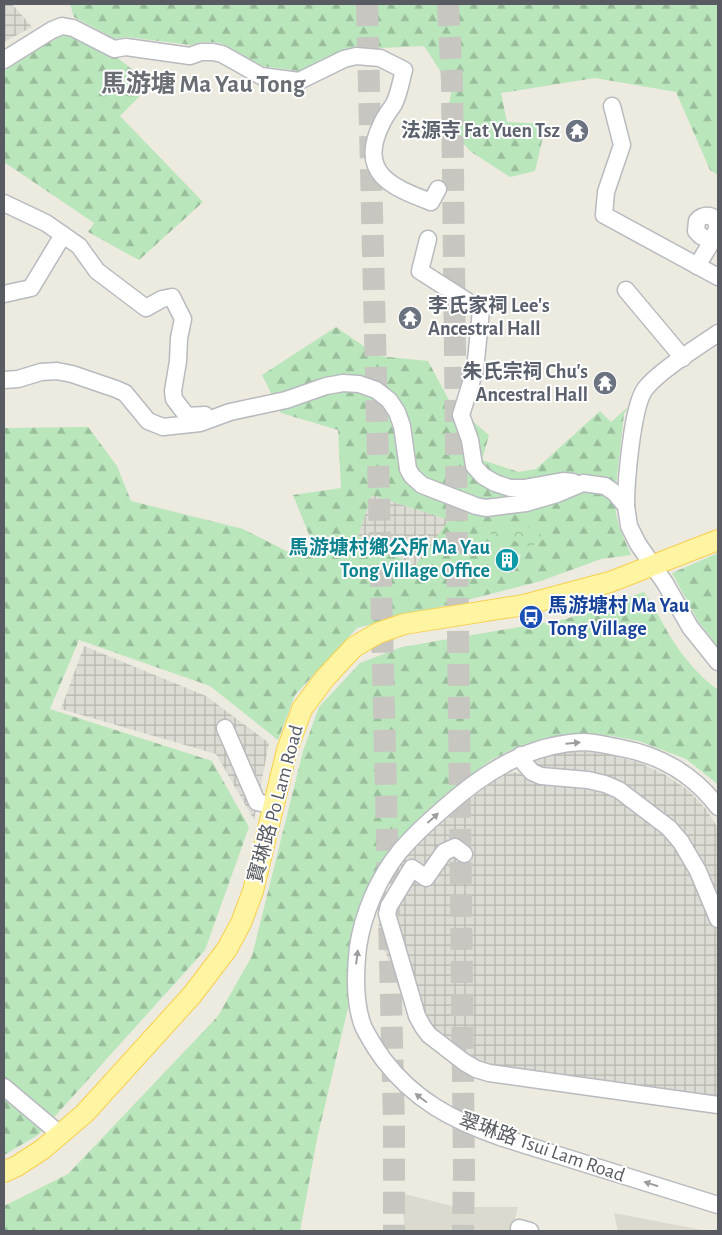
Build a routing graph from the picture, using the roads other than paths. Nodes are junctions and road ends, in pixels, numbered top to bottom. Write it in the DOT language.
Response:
graph roads {
  1 [pos="4,60"];
  2 [pos="612,106"];
  3 [pos="438,189"];
  4 [pos="4,204"];
  5 [pos="63,235"];
  6 [pos="428,239"];
  7 [pos="711,241"];
  8 [pos="697,266"];
  9 [pos="718,277"];
  10 [pos="626,290"];
  11 [pos="4,294"];
  12 [pos="718,333"];
  13 [pos="683,358"];
  14 [pos="4,380"];
  15 [pos="230,412"];
  16 [pos="583,483"];
  17 [pos="626,506"];
  18 [pos="718,540"];
  19 [pos="653,567"];
  20 [pos="718,662"];
  21 [pos="225,728"];
  22 [pos="521,755"];
  23 [pos="274,806"];
  24 [pos="718,808"];
  25 [pos="464,854"];
  26 [pos="382,878"];
  27 [pos="400,888"];
  28 [pos="718,919"];
  29 [pos="4,1087"];
  30 [pos="718,1105"];
  31 [pos="61,1135"];
  32 [pos="4,1172"];
  33 [pos="718,1205"];
  1 -- 3 [label="street"];
  2 -- 8 [label="street"];
  4 -- 5 [label="street"];
  5 -- 11 [label="street"];
  5 -- 15 [label="street"];
  6 -- 16 [label="street"];
  7 -- 8 [label="street"];
  8 -- 9 [label="street"];
  10 -- 13 [label="street"];
  12 -- 13 [label="street"];
  13 -- 17 [label="street"];
  14 -- 15 [label="street"];
  15 -- 16 [label="street"];
  16 -- 17 [label="street"];
  17 -- 19 [label="street"];
  18 -- 19 [label="main road, 寶琳路 Po Lam Road"];
  19 -- 20 [label="street"];
  19 -- 23 [label="main road, 寶琳路 Po Lam Road"];
  21 -- 23 [label="street"];
  22 -- 24 [label="street, 翠琳路 Tsui Lam Road, one-way"];
  26 -- 22 [label="street, 翠琳路 Tsui Lam Road, one-way"];
  22 -- 28 [label="street"];
  23 -- 31 [label="main road, 寶琳路 Po Lam Road"];
  25 -- 27 [label="street"];
  26 -- 27 [label="street"];
  33 -- 26 [label="street, 翠琳路 Tsui Lam Road, one-way"];
  27 -- 30 [label="street"];
  29 -- 31 [label="street"];
  31 -- 32 [label="main road, 寶琳路 Po Lam Road"];
}
